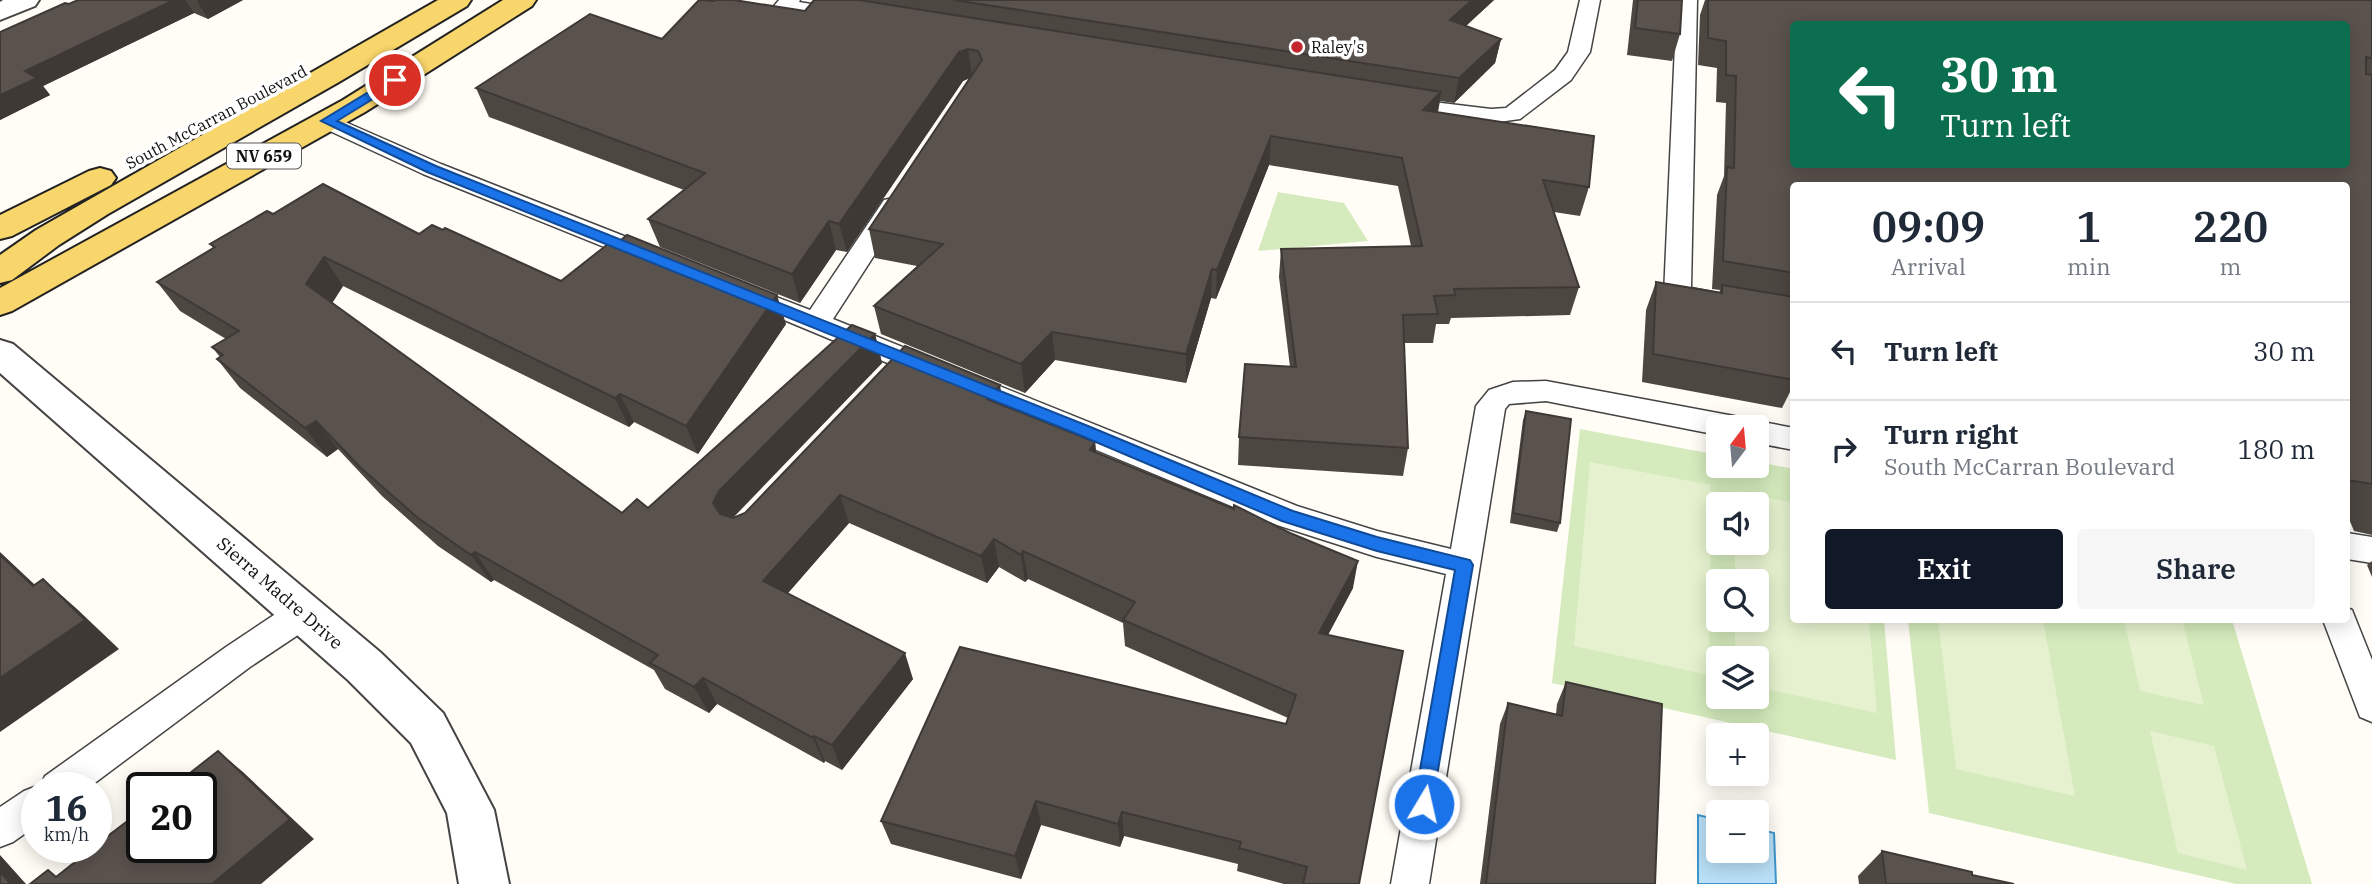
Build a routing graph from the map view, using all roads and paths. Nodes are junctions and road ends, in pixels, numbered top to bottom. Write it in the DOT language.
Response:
graph roads {
  1 [pos="25,0"];
  2 [pos="428,0"];
  3 [pos="457,0"];
  4 [pos="522,0"];
  5 [pos="790,0"];
  6 [pos="1590,0"];
  7 [pos="1687,2"];
  8 [pos="1714,8"];
  9 [pos="0,12"];
  10 [pos="868,20"];
  11 [pos="1373,101"];
  12 [pos="327,121"];
  13 [pos="432,169"];
  14 [pos="906,188"];
  15 [pos="0,228"];
  16 [pos="675,266"];
  17 [pos="0,272"];
  18 [pos="726,287"];
  19 [pos="0,303"];
  20 [pos="1729,304"];
  21 [pos="816,323"];
  22 [pos="0,353"];
  23 [pos="1706,422"];
  24 [pos="1769,434"];
  25 [pos="1790,438"];
  26 [pos="2350,546"];
  27 [pos="2372,550"];
  28 [pos="1464,565"];
  29 [pos="304,613"];
  30 [pos="2341,623"];
  31 [pos="2372,706"];
  32 [pos="80,772"];
  33 [pos="21,814"];
  34 [pos="0,829"];
  35 [pos="484,884"];
  36 [pos="1410,884"];
  1 -- 9 [label="street"];
  2 -- 15 [label="main road, South McCarran Boulevard"];
  3 -- 17 [label="main road"];
  4 -- 12 [label="main road, NV 659"];
  5 -- 10 [label="lane"];
  6 -- 11 [label="lane"];
  7 -- 8 [label="lane"];
  7 -- 20 [label="lane"];
  12 -- 13 [label="lane"];
  12 -- 19 [label="main road, NV 659"];
  13 -- 16 [label="lane"];
  14 -- 21 [label="lane"];
  18 -- 21 [label="lane"];
  21 -- 28 [label="lane"];
  22 -- 29 [label="street, Sierra Madre Drive"];
  23 -- 28 [label="lane"];
  24 -- 25 [label="lane"];
  26 -- 27 [label="lane"];
  28 -- 36 [label="lane"];
  29 -- 32 [label="lane"];
  29 -- 35 [label="street, Sierra Madre Drive"];
  30 -- 31 [label="lane"];
  33 -- 34 [label="lane"];
}
